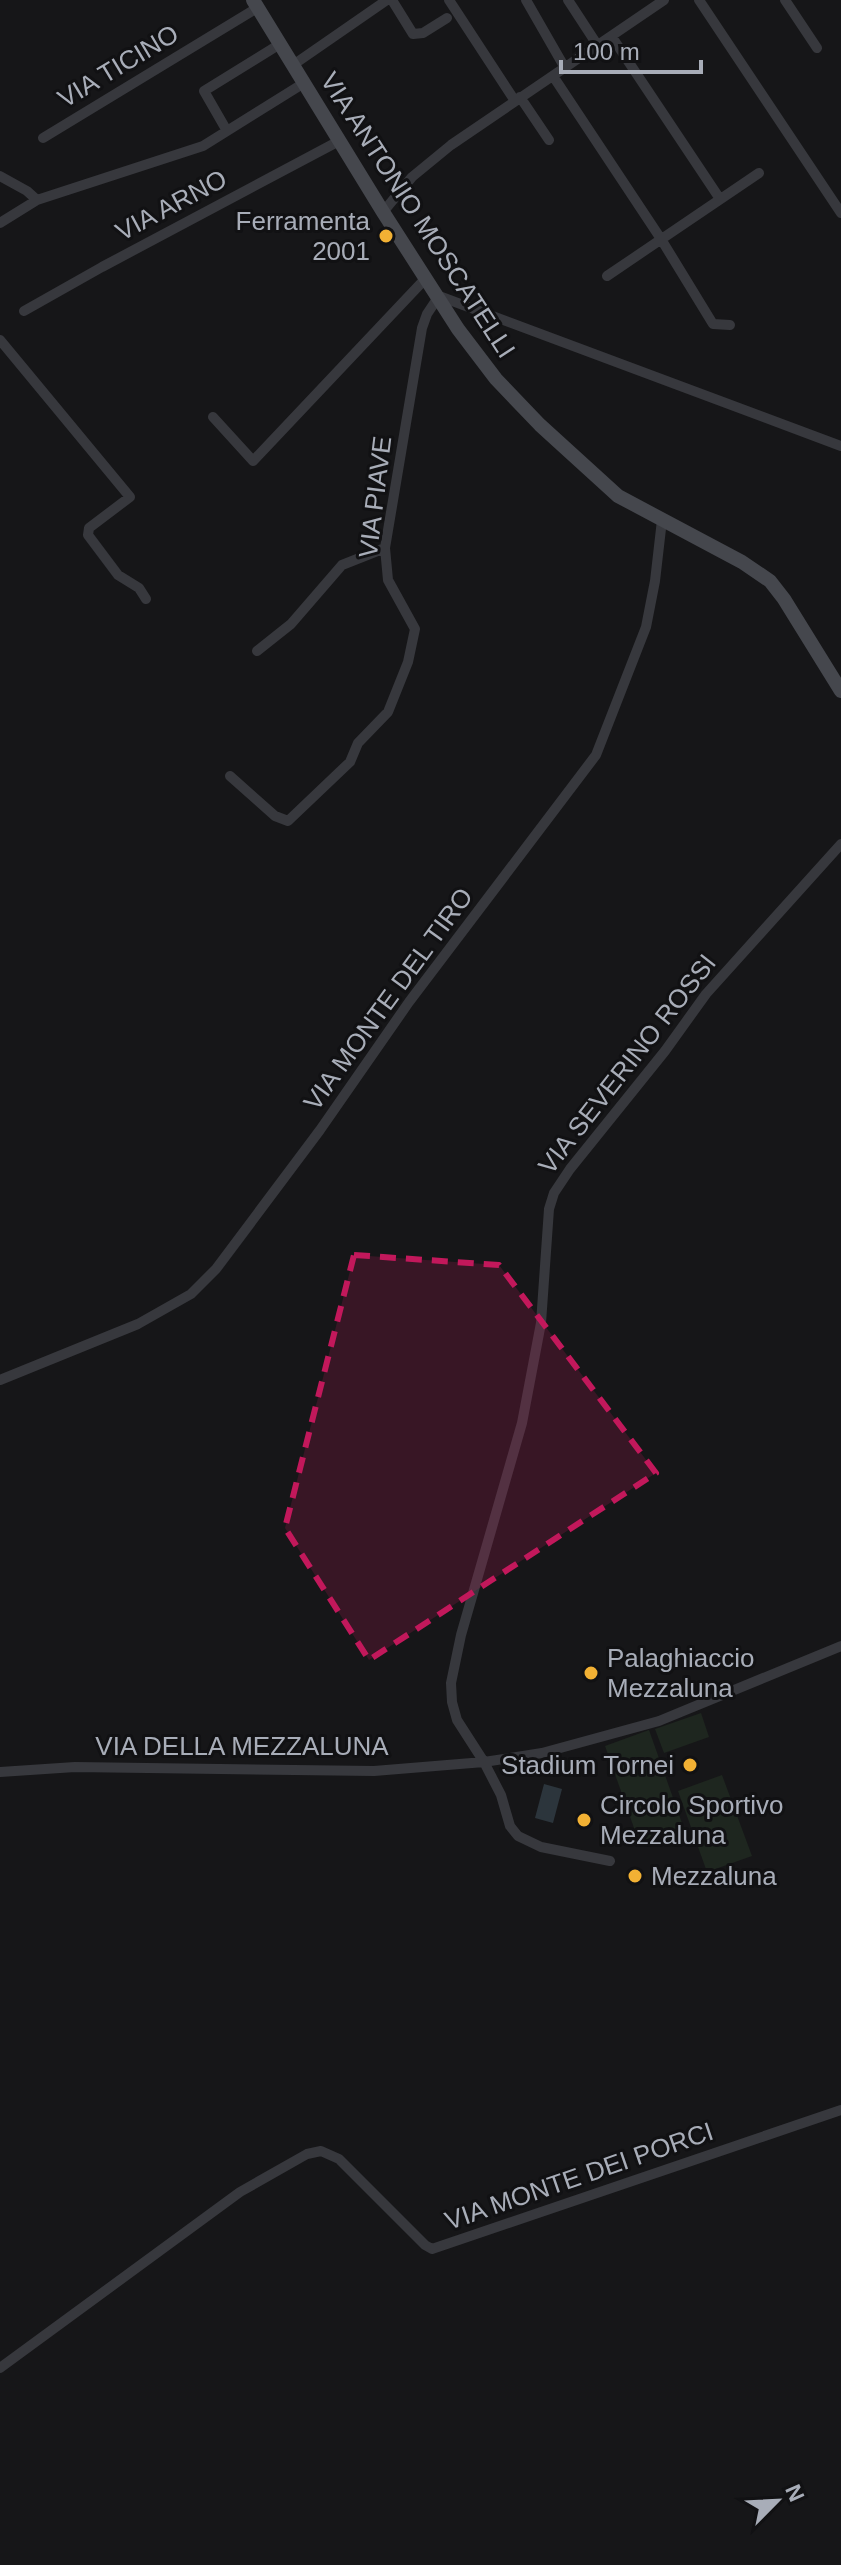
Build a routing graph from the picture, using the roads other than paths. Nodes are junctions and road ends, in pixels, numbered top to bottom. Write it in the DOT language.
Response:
graph roads {
  1 [pos="389,0"];
  2 [pos="449,0"];
  3 [pos="526,0"];
  4 [pos="568,0"];
  5 [pos="664,0"];
  6 [pos="699,0"];
  7 [pos="785,0"];
  8 [pos="255,4"];
  9 [pos="447,18"];
  10 [pos="612,37"];
  11 [pos="280,44"];
  12 [pos="598,46"];
  13 [pos="817,48"];
  14 [pos="293,65"];
  15 [pos="565,68"];
  16 [pos="553,76"];
  17 [pos="304,83"];
  18 [pos="518,99"];
  19 [pos="227,131"];
  20 [pos="43,138"];
  21 [pos="549,140"];
  22 [pos="339,141"];
  23 [pos="759,173"];
  24 [pos="0,176"];
  25 [pos="720,199"];
  26 [pos="37,200"];
  27 [pos="383,212"];
  28 [pos="841,213"];
  29 [pos="0,223"];
  30 [pos="661,239"];
  31 [pos="607,276"];
  32 [pos="426,278"];
  33 [pos="439,296"];
  34 [pos="24,311"];
  35 [pos="730,325"];
  36 [pos="0,340"];
  37 [pos="213,417"];
  38 [pos="841,446"];
  39 [pos="662,520"];
  40 [pos="385,548"];
  41 [pos="146,599"];
  42 [pos="257,651"];
  43 [pos="841,691"];
  44 [pos="230,776"];
  45 [pos="841,844"];
  46 [pos="0,1380"];
  47 [pos="841,1646"];
  48 [pos="484,1762"];
  49 [pos="0,1772"];
  50 [pos="610,1861"];
  51 [pos="841,2110"];
  52 [pos="0,2368"];
  1 -- 9 [label="street"];
  1 -- 14 [label="street"];
  2 -- 18 [label="street"];
  3 -- 15 [label="street"];
  4 -- 12 [label="street"];
  5 -- 10 [label="street"];
  6 -- 28 [label="street"];
  7 -- 13 [label="street"];
  8 -- 11 [label="street, VIA ANTONIO MOSCATELLI"];
  8 -- 20 [label="street, VIA TICINO"];
  10 -- 12 [label="street"];
  10 -- 25 [label="street"];
  11 -- 14 [label="street, VIA ANTONIO MOSCATELLI"];
  11 -- 19 [label="street"];
  12 -- 15 [label="street"];
  14 -- 17 [label="street, VIA ANTONIO MOSCATELLI"];
  15 -- 16 [label="street"];
  16 -- 18 [label="street"];
  16 -- 30 [label="street"];
  17 -- 19 [label="street"];
  17 -- 22 [label="street, VIA ANTONIO MOSCATELLI"];
  18 -- 21 [label="street"];
  18 -- 27 [label="street"];
  19 -- 26 [label="street"];
  22 -- 27 [label="street, VIA ANTONIO MOSCATELLI"];
  22 -- 34 [label="street, VIA ARNO"];
  23 -- 25 [label="street"];
  24 -- 26 [label="street"];
  25 -- 30 [label="street"];
  26 -- 29 [label="street"];
  27 -- 32 [label="street, VIA ANTONIO MOSCATELLI"];
  30 -- 31 [label="street"];
  30 -- 35 [label="street"];
  32 -- 33 [label="street, VIA ANTONIO MOSCATELLI"];
  32 -- 37 [label="street"];
  33 -- 38 [label="street"];
  33 -- 39 [label="street, VIA ANTONIO MOSCATELLI"];
  33 -- 40 [label="street, VIA PIAVE"];
  36 -- 41 [label="street"];
  39 -- 43 [label="street, VIA ANTONIO MOSCATELLI"];
  39 -- 46 [label="street, VIA MONTE DEL TIRO"];
  40 -- 42 [label="street"];
  40 -- 44 [label="street, VIA PIAVE"];
  45 -- 48 [label="street, VIA SEVERINO ROSSI"];
  47 -- 48 [label="street, VIA DELLA MEZZALUNA"];
  48 -- 49 [label="street, VIA DELLA MEZZALUNA"];
  48 -- 50 [label="street"];
  51 -- 52 [label="street, VIA MONTE DEI PORCI"];
}
